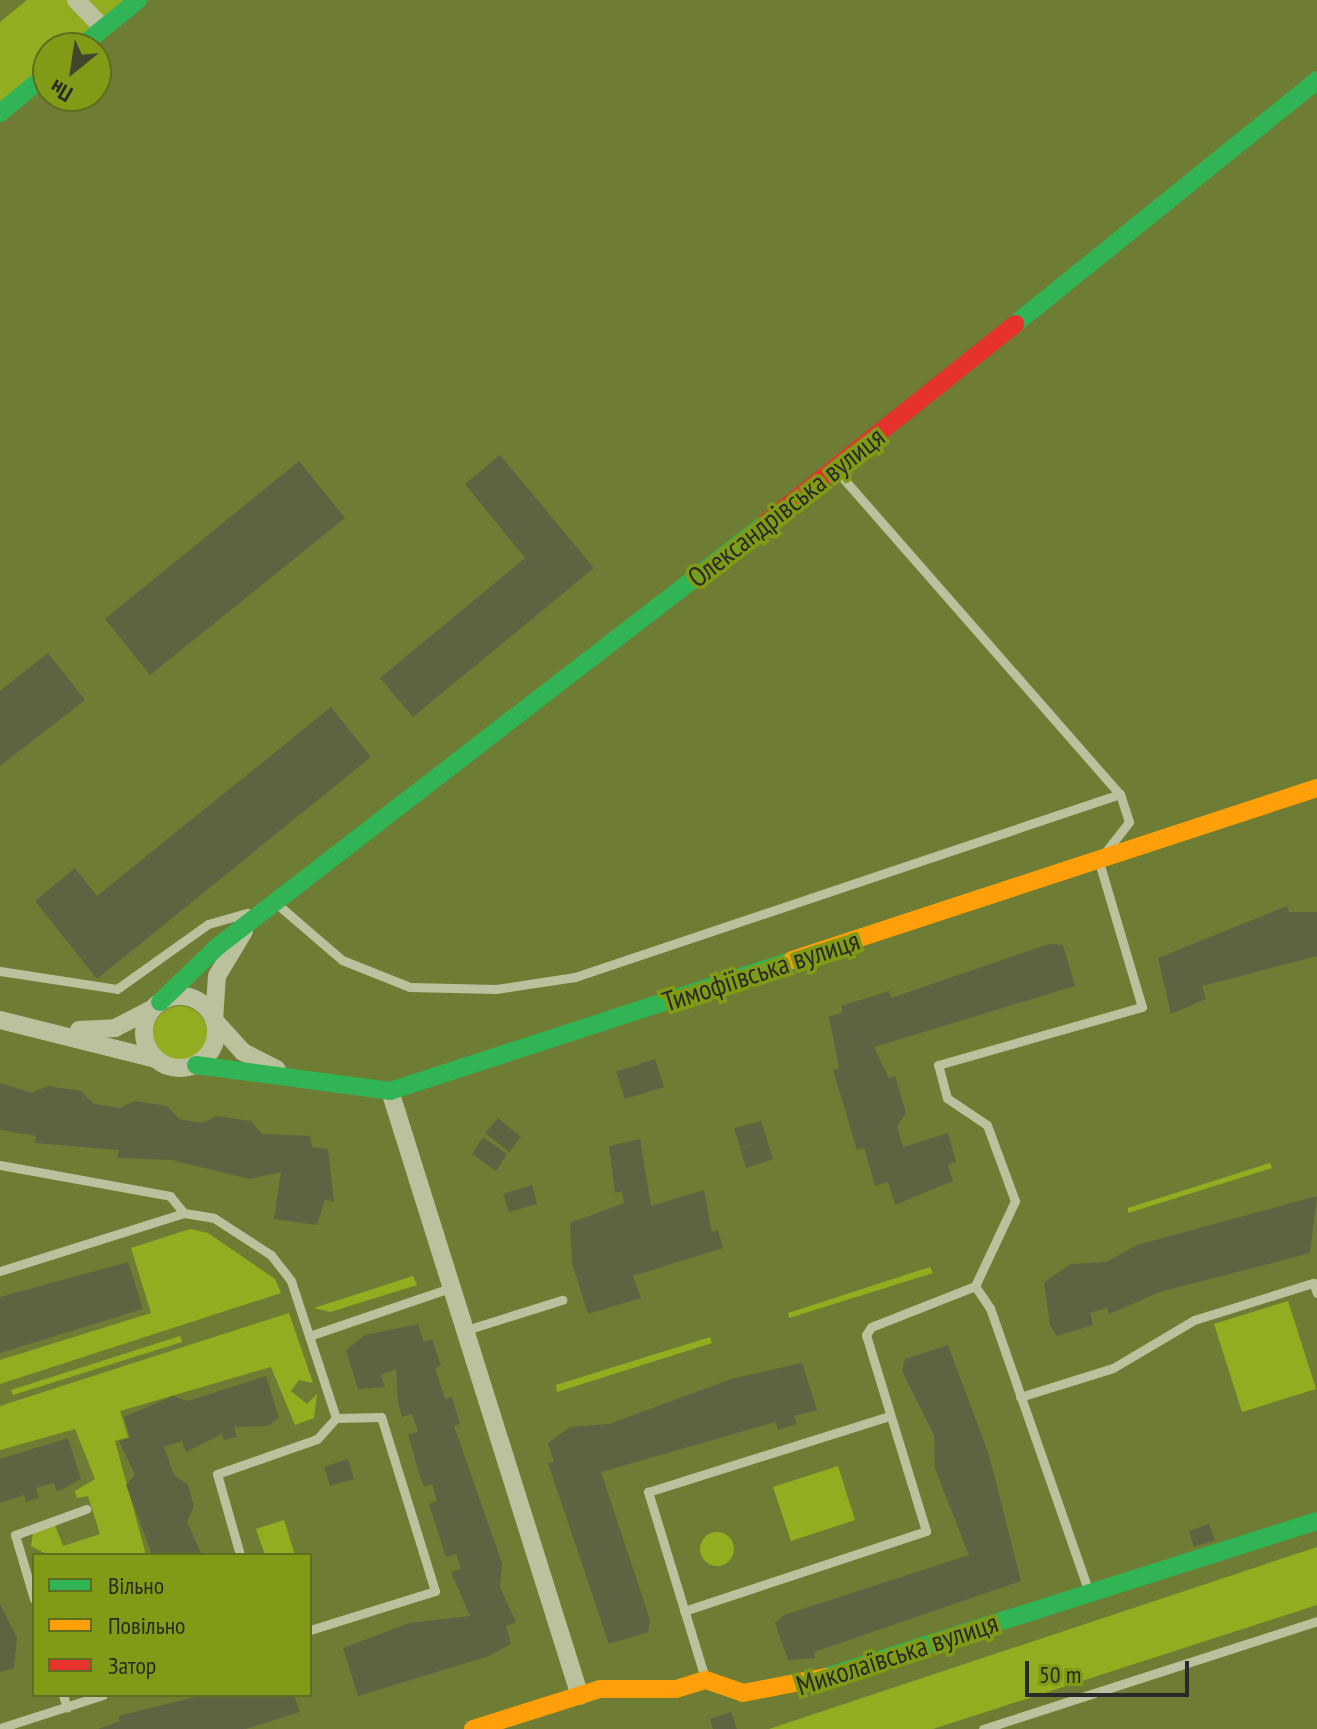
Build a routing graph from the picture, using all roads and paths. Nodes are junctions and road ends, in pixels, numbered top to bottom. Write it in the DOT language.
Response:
graph roads {
  1 [pos="76,0"];
  2 [pos="138,0"];
  3 [pos="103,28"];
  4 [pos="98,32"];
  5 [pos="1317,80"];
  6 [pos="32,86"];
  7 [pos="0,113"];
  8 [pos="835,469"];
  9 [pos="1317,788"];
  10 [pos="1120,794"];
  11 [pos="1099,861"];
  12 [pos="278,904"];
  13 [pos="247,925"];
  14 [pos="0,971"];
  15 [pos="156,1006"];
  16 [pos="0,1020"];
  17 [pos="214,1020"];
  18 [pos="64,1030"];
  19 [pos="156,1059"];
  20 [pos="196,1065"];
  21 [pos="303,1077"];
  22 [pos="390,1091"];
  23 [pos="0,1165"];
  24 [pos="184,1213"];
  25 [pos="0,1271"];
  26 [pos="975,1286"];
  27 [pos="453,1287"];
  28 [pos="1317,1293"];
  29 [pos="562,1300"];
  30 [pos="466,1330"];
  31 [pos="312,1335"];
  32 [pos="1020,1397"];
  33 [pos="889,1416"];
  34 [pos="336,1418"];
  35 [pos="86,1509"];
  36 [pos="1317,1521"];
  37 [pos="239,1553"];
  38 [pos="32,1592"];
  39 [pos="1089,1593"];
  40 [pos="684,1611"];
  41 [pos="1317,1621"];
  42 [pos="312,1629"];
  43 [pos="706,1680"];
  44 [pos="580,1696"];
  45 [pos="64,1697"];
  46 [pos="97,1697"];
  47 [pos="67,1707"];
  48 [pos="0,1728"];
  49 [pos="473,1729"];
  50 [pos="983,1729"];
  1 -- 3 [label="street"];
  2 -- 3 [label="street"];
  3 -- 4 [label="street"];
  5 -- 8 [label="street, Олександрівська вулиця"];
  6 -- 7 [label="street"];
  8 -- 10 [label="lane"];
  8 -- 12 [label="street, Олександрівська вулиця"];
  9 -- 11 [label="street, Тимофіївська вулиця"];
  10 -- 11 [label="lane"];
  10 -- 12 [label="lane"];
  11 -- 22 [label="street, Тимофіївська вулиця"];
  11 -- 26 [label="lane"];
  12 -- 13 [label="street, Олександрівська вулиця"];
  12 -- 14 [label="lane"];
  13 -- 15 [label="street, Олександрівська вулиця"];
  13 -- 17 [label="street"];
  15 -- 17 [label="street"];
  15 -- 18 [label="street"];
  15 -- 19 [label="street"];
  16 -- 18 [label="street"];
  17 -- 20 [label="street"];
  17 -- 21 [label="street"];
  18 -- 19 [label="street"];
  19 -- 20 [label="street"];
  20 -- 21 [label="street, Тимофіївська вулиця"];
  21 -- 22 [label="street, Тимофіївська вулиця"];
  22 -- 27 [label="street"];
  23 -- 24 [label="lane"];
  24 -- 25 [label="lane"];
  24 -- 31 [label="lane"];
  26 -- 32 [label="lane"];
  26 -- 33 [label="lane"];
  27 -- 30 [label="street"];
  27 -- 31 [label="lane"];
  28 -- 32 [label="lane"];
  29 -- 30 [label="lane"];
  30 -- 44 [label="street"];
  31 -- 34 [label="lane"];
  32 -- 39 [label="lane"];
  33 -- 40 [label="lane"];
  33 -- 40 [label="lane"];
  34 -- 37 [label="lane"];
  34 -- 42 [label="lane"];
  35 -- 38 [label="lane"];
  36 -- 39 [label="street, Миколаївська вулиця"];
  39 -- 43 [label="street, Миколаївська вулиця"];
  40 -- 43 [label="lane"];
  41 -- 50 [label="lane"];
  43 -- 44 [label="street"];
  44 -- 49 [label="street"];
  45 -- 47 [label="lane"];
  46 -- 47 [label="lane"];
  47 -- 48 [label="lane"];
}
